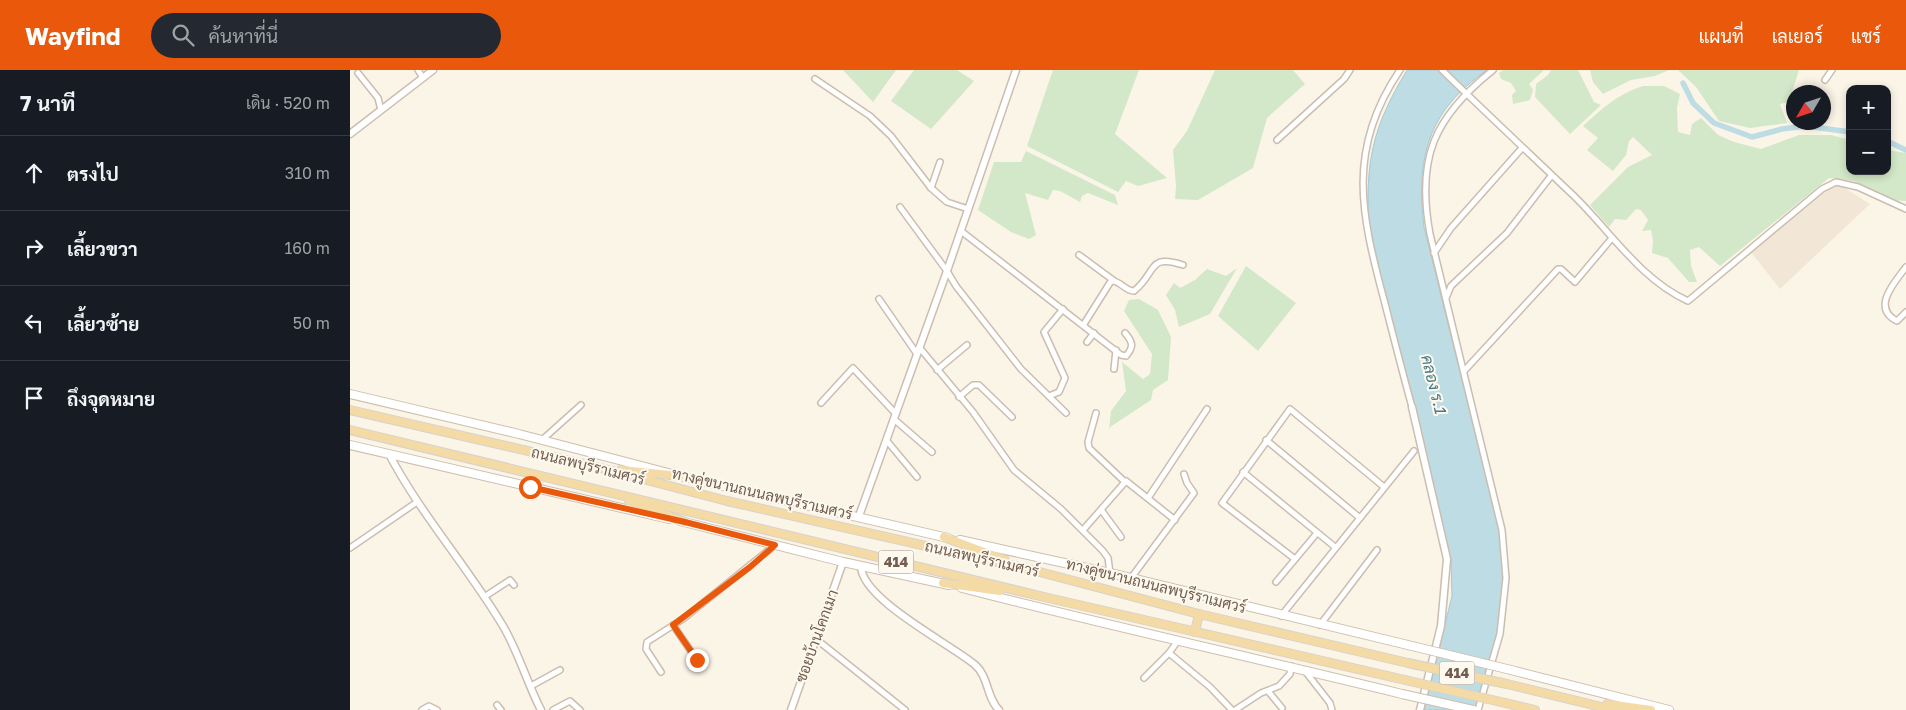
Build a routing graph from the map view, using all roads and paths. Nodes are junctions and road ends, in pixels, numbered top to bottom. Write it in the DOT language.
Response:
graph roads {
  1 [pos="418,70"];
  2 [pos="433,70"];
  3 [pos="1016,70"];
  4 [pos="1350,70"];
  5 [pos="1400,70"];
  6 [pos="1442,70"];
  7 [pos="1493,70"];
  8 [pos="1832,70"];
  9 [pos="358,73"];
  10 [pos="423,78"];
  11 [pos="815,79"];
  12 [pos="1825,80"];
  13 [pos="1465,93"];
  14 [pos="381,110"];
  15 [pos="351,132"];
  16 [pos="1277,140"];
  17 [pos="1522,148"];
  18 [pos="940,162"];
  19 [pos="1551,176"];
  20 [pos="931,188"];
  21 [pos="900,207"];
  22 [pos="968,209"];
  23 [pos="1906,209"];
  24 [pos="961,231"];
  25 [pos="1612,238"];
  26 [pos="1434,253"];
  27 [pos="1079,255"];
  28 [pos="1183,265"];
  29 [pos="1906,267"];
  30 [pos="948,271"];
  31 [pos="1113,280"];
  32 [pos="1142,282"];
  33 [pos="1147,289"];
  34 [pos="1446,298"];
  35 [pos="879,299"];
  36 [pos="1063,308"];
  37 [pos="1906,312"];
  38 [pos="1084,324"];
  39 [pos="1094,333"];
  40 [pos="1125,333"];
  41 [pos="1087,342"];
  42 [pos="967,345"];
  43 [pos="1116,350"];
  44 [pos="918,351"];
  45 [pos="1114,369"];
  46 [pos="937,370"];
  47 [pos="1464,371"];
  48 [pos="350,394"];
  49 [pos="1049,396"];
  50 [pos="959,397"];
  51 [pos="822,403"];
  52 [pos="581,405"];
  53 [pos="1412,407"];
  54 [pos="1207,409"];
  55 [pos="350,410"];
  56 [pos="1066,413"];
  57 [pos="1096,413"];
  58 [pos="895,417"];
  59 [pos="1012,417"];
  60 [pos="350,430"];
  61 [pos="542,440"];
  62 [pos="1266,440"];
  63 [pos="887,441"];
  64 [pos="350,445"];
  65 [pos="1414,451"];
  66 [pos="932,452"];
  67 [pos="389,454"];
  68 [pos="597,467"];
  69 [pos="1244,472"];
  70 [pos="1184,474"];
  71 [pos="680,476"];
  72 [pos="916,477"];
  73 [pos="1125,482"];
  74 [pos="1384,487"];
  75 [pos="595,489"];
  76 [pos="1148,498"];
  77 [pos="417,502"];
  78 [pos="1102,511"];
  79 [pos="859,516"];
  80 [pos="1360,518"];
  81 [pos="1175,520"];
  82 [pos="685,522"];
  83 [pos="1084,530"];
  84 [pos="1317,533"];
  85 [pos="944,537"];
  86 [pos="1121,537"];
  87 [pos="775,545"];
  88 [pos="1335,547"];
  89 [pos="350,548"];
  90 [pos="1377,550"];
  91 [pos="1295,559"];
  92 [pos="843,562"];
  93 [pos="861,566"];
  94 [pos="1032,570"];
  95 [pos="1110,573"];
  96 [pos="1131,578"];
  97 [pos="1276,582"];
  98 [pos="943,583"];
  99 [pos="514,585"];
  100 [pos="484,597"];
  101 [pos="1044,597"];
  102 [pos="1199,614"];
  103 [pos="1281,616"];
  104 [pos="1320,624"];
  105 [pos="673,625"];
  106 [pos="1195,632"];
  107 [pos="816,639"];
  108 [pos="1177,642"];
  109 [pos="1169,654"];
  110 [pos="697,660"];
  111 [pos="1291,666"];
  112 [pos="560,670"];
  113 [pos="1305,670"];
  114 [pos="661,672"];
  115 [pos="1144,678"];
  116 [pos="531,686"];
  117 [pos="1268,691"];
  118 [pos="1581,700"];
  119 [pos="1282,708"];
  120 [pos="422,710"];
  121 [pos="436,710"];
  122 [pos="541,710"];
  123 [pos="553,710"];
  124 [pos="580,710"];
  125 [pos="790,710"];
  126 [pos="905,710"];
  127 [pos="999,710"];
  128 [pos="1234,710"];
  129 [pos="1332,710"];
  130 [pos="1420,710"];
  131 [pos="1473,710"];
  132 [pos="1478,710"];
  133 [pos="1535,710"];
  134 [pos="1614,710"];
  135 [pos="1651,710"];
  136 [pos="1670,710"];
  1 -- 10 [label="street"];
  2 -- 10 [label="street"];
  3 -- 22 [label="street"];
  4 -- 16 [label="street"];
  5 -- 53 [label="street"];
  6 -- 13 [label="street"];
  7 -- 13 [label="street"];
  8 -- 12 [label="street"];
  9 -- 14 [label="street"];
  10 -- 14 [label="street"];
  11 -- 20 [label="street"];
  13 -- 17 [label="street"];
  13 -- 26 [label="street"];
  14 -- 15 [label="street"];
  17 -- 19 [label="street"];
  17 -- 26 [label="street"];
  18 -- 20 [label="street"];
  19 -- 25 [label="street"];
  19 -- 34 [label="street"];
  20 -- 22 [label="street"];
  21 -- 30 [label="street"];
  22 -- 24 [label="street"];
  23 -- 25 [label="street"];
  24 -- 30 [label="street"];
  24 -- 36 [label="street"];
  25 -- 47 [label="street"];
  26 -- 34 [label="street"];
  27 -- 31 [label="street"];
  28 -- 32 [label="street"];
  29 -- 37 [label="street"];
  30 -- 44 [label="street"];
  30 -- 49 [label="street"];
  31 -- 32 [label="street"];
  31 -- 38 [label="street"];
  32 -- 33 [label="street"];
  34 -- 47 [label="street"];
  35 -- 44 [label="street"];
  36 -- 38 [label="street"];
  36 -- 49 [label="street"];
  38 -- 39 [label="street"];
  39 -- 41 [label="street"];
  39 -- 43 [label="street"];
  40 -- 43 [label="street"];
  42 -- 46 [label="street"];
  43 -- 45 [label="street"];
  44 -- 46 [label="street"];
  44 -- 58 [label="street"];
  46 -- 50 [label="street"];
  47 -- 132 [label="street"];
  48 -- 61 [label="main road, ทางคู่ขนานถนนลพบุรีราเมศวร์ / 414"];
  49 -- 56 [label="street"];
  50 -- 59 [label="street"];
  50 -- 83 [label="street"];
  51 -- 58 [label="street"];
  52 -- 61 [label="street"];
  53 -- 130 [label="street"];
  54 -- 76 [label="street"];
  55 -- 68 [label="main road, ถนนลพบุรีราเมศวร์ / 414"];
  57 -- 73 [label="street"];
  58 -- 63 [label="street"];
  58 -- 66 [label="street"];
  60 -- 75 [label="main road, ถนนลพบุรีราเมศวร์ / 414"];
  61 -- 71 [label="main road, ทางคู่ขนานถนนลพบุรีราเมศวร์ / 414"];
  62 -- 69 [label="street"];
  62 -- 74 [label="street"];
  62 -- 80 [label="street"];
  63 -- 72 [label="street"];
  63 -- 79 [label="street"];
  64 -- 67 [label="main road, 414"];
  65 -- 74 [label="street"];
  67 -- 77 [label="street"];
  67 -- 82 [label="main road, 414"];
  68 -- 71 [label="main road"];
  68 -- 94 [label="main road, ถนนลพบุรีราเมศวร์ / 414"];
  69 -- 84 [label="street"];
  69 -- 91 [label="street"];
  70 -- 81 [label="street"];
  71 -- 79 [label="main road, ทางคู่ขนานถนนลพบุรีราเมศวร์ / 414"];
  73 -- 76 [label="street"];
  73 -- 78 [label="street"];
  74 -- 80 [label="street"];
  75 -- 82 [label="main road"];
  75 -- 101 [label="main road, ถนนลพบุรีราเมศวร์ / 414"];
  76 -- 81 [label="street"];
  77 -- 89 [label="street"];
  77 -- 100 [label="street"];
  78 -- 83 [label="street"];
  78 -- 86 [label="street"];
  79 -- 85 [label="main road, ทางคู่ขนานถนนลพบุรีราเมศวร์ / 414"];
  80 -- 88 [label="street"];
  81 -- 96 [label="street"];
  82 -- 87 [label="main road, 414"];
  83 -- 95 [label="street"];
  84 -- 88 [label="street"];
  84 -- 91 [label="street"];
  85 -- 94 [label="main road"];
  85 -- 95 [label="main road, ทางคู่ขนานถนนลพบุรีราเมศวร์ / 414"];
  87 -- 92 [label="main road, 414"];
  87 -- 105 [label="street"];
  88 -- 103 [label="street"];
  90 -- 104 [label="street"];
  91 -- 97 [label="street"];
  92 -- 93 [label="main road, 414"];
  92 -- 107 [label="street, ซอยบ้านโคกเมา"];
  93 -- 98 [label="main road, 414"];
  93 -- 127 [label="street"];
  94 -- 102 [label="main road, ถนนลพบุรีราเมศวร์ / 414"];
  95 -- 96 [label="main road, ทางคู่ขนานถนนลพบุรีราเมศวร์ / 414"];
  96 -- 103 [label="main road, ทางคู่ขนานถนนลพบุรีราเมศวร์ / 414"];
  98 -- 101 [label="main road"];
  98 -- 108 [label="main road, 414"];
  99 -- 100 [label="street"];
  100 -- 116 [label="street"];
  101 -- 106 [label="main road, ถนนลพบุรีราเมศวร์ / 414"];
  102 -- 106 [label="main road"];
  102 -- 118 [label="main road, ถนนลพบุรีราเมศวร์ / 414, bridge"];
  103 -- 104 [label="main road, ทางคู่ขนานถนนลพบุรีราเมศวร์ / 414"];
  104 -- 136 [label="main road, ทางคู่ขนานถนนลพบุรีราเมศวร์ / 414, bridge"];
  105 -- 110 [label="street"];
  105 -- 114 [label="street"];
  106 -- 133 [label="main road, ถนนลพบุรีราเมศวร์ / 414, bridge"];
  107 -- 125 [label="street, ซอยบ้านโคกเมา"];
  107 -- 126 [label="street"];
  108 -- 109 [label="street"];
  108 -- 111 [label="main road, 414"];
  109 -- 115 [label="street"];
  109 -- 128 [label="street"];
  111 -- 113 [label="main road, 414"];
  111 -- 117 [label="street"];
  112 -- 116 [label="street"];
  113 -- 129 [label="street"];
  113 -- 131 [label="main road, 414, bridge"];
  116 -- 122 [label="street"];
  117 -- 119 [label="street"];
  117 -- 128 [label="street"];
  118 -- 134 [label="main road, ถนนลพบุรีราเมศวร์ / 414"];
  118 -- 135 [label="main road"];
  120 -- 121 [label="street"];
  123 -- 124 [label="street"];
}
